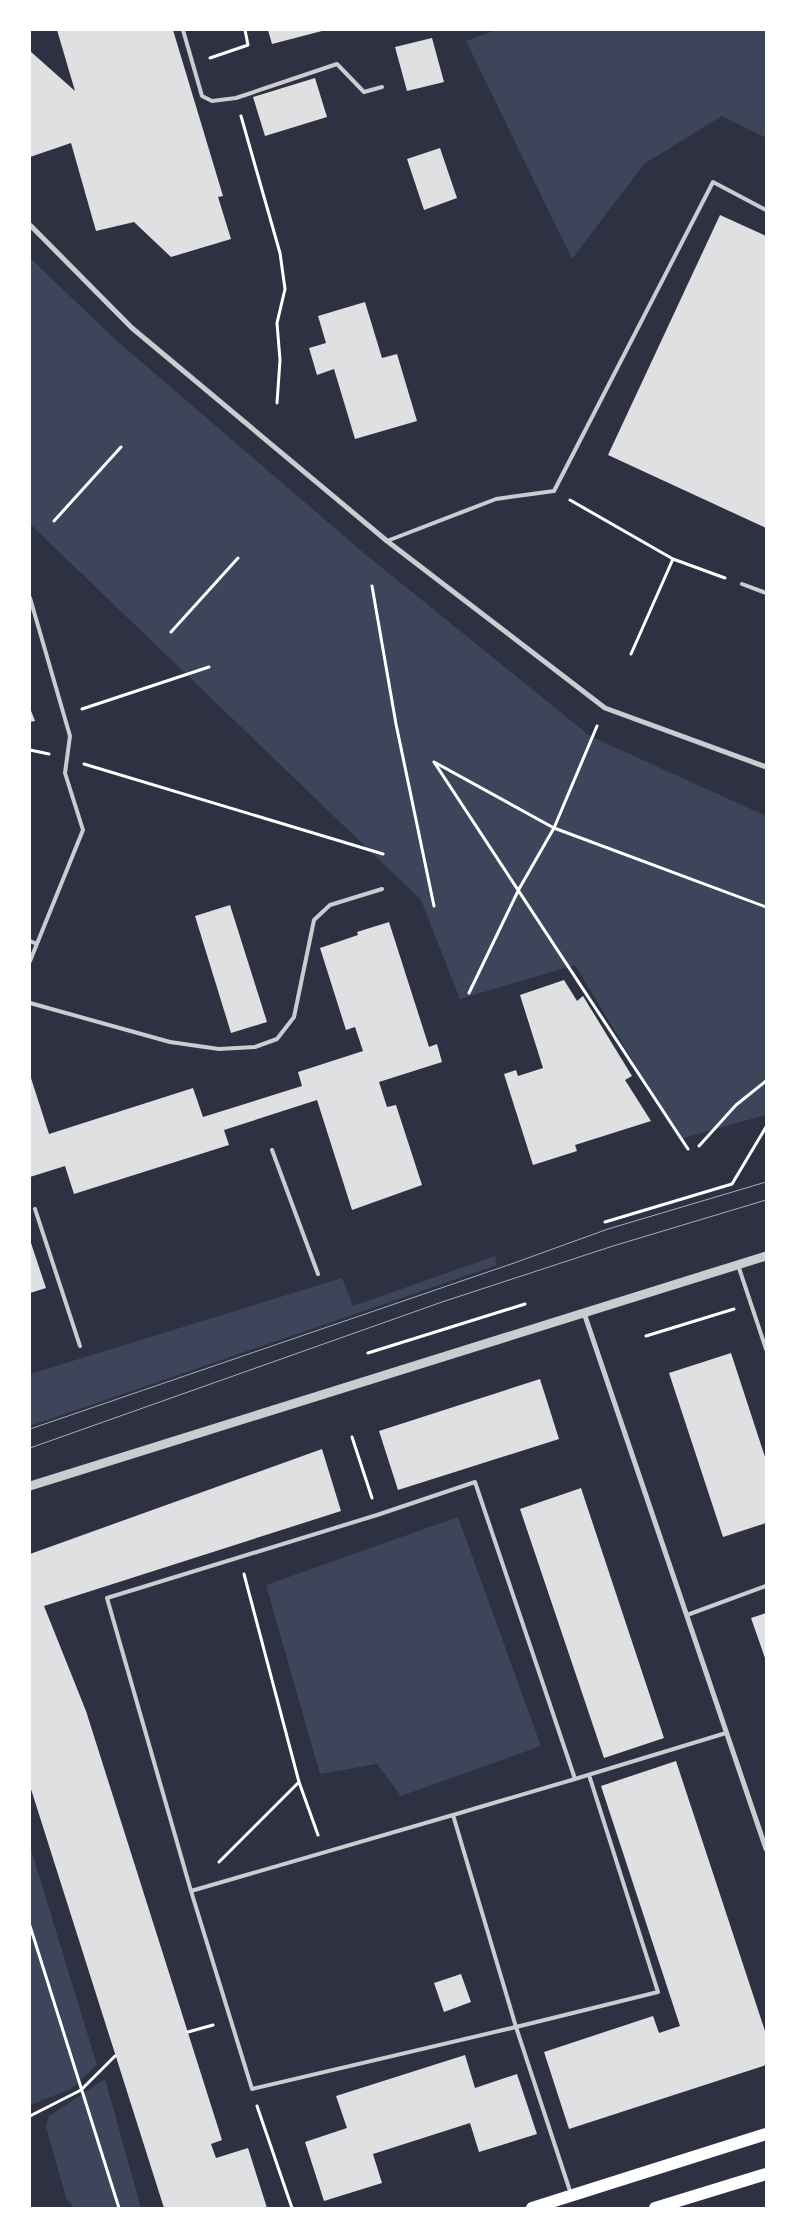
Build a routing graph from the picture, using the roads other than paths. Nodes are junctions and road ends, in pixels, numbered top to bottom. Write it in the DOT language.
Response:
graph roads {
  1 [pos="183,30"];
  2 [pos="382,87"];
  3 [pos="766,210"];
  4 [pos="30,225"];
  5 [pos="387,541"];
  6 [pos="742,584"];
  7 [pos="766,593"];
  8 [pos="30,598"];
  9 [pos="766,767"];
  10 [pos="382,889"];
  11 [pos="30,940"];
  12 [pos="37,944"];
  13 [pos="30,961"];
  14 [pos="30,1002"];
  15 [pos="272,1150"];
  16 [pos="36,1209"];
  17 [pos="766,1256"];
  18 [pos="738,1265"];
  19 [pos="318,1274"];
  20 [pos="584,1313"];
  21 [pos="80,1346"];
  22 [pos="766,1349"];
  23 [pos="30,1486"];
  24 [pos="766,1586"];
  25 [pos="687,1615"];
  26 [pos="726,1733"];
  27 [pos="589,1775"];
  28 [pos="575,1779"];
  29 [pos="453,1815"];
  30 [pos="766,1849"];
  31 [pos="191,1891"];
  32 [pos="516,2027"];
  33 [pos="766,2134"];
  34 [pos="766,2174"];
  35 [pos="572,2196"];
  36 [pos="532,2208"];
  37 [pos="654,2208"];
  1 -- 2 [label="lane"];
  3 -- 5 [label="lane"];
  4 -- 5 [label="street"];
  5 -- 9 [label="street"];
  6 -- 7 [label="lane"];
  8 -- 12 [label="lane"];
  10 -- 14 [label="lane"];
  11 -- 12 [label="lane"];
  12 -- 13 [label="lane"];
  15 -- 19 [label="lane"];
  16 -- 21 [label="lane"];
  17 -- 18 [label="street"];
  18 -- 20 [label="street"];
  18 -- 22 [label="lane"];
  20 -- 23 [label="street"];
  20 -- 25 [label="street"];
  24 -- 25 [label="lane"];
  25 -- 26 [label="street"];
  26 -- 27 [label="lane"];
  26 -- 30 [label="street"];
  27 -- 28 [label="lane"];
  27 -- 32 [label="lane"];
  28 -- 29 [label="lane"];
  28 -- 31 [label="lane"];
  29 -- 31 [label="lane"];
  29 -- 32 [label="lane"];
  31 -- 32 [label="lane"];
  32 -- 35 [label="lane"];
  33 -- 35 [label="main road"];
  34 -- 37 [label="main road"];
  35 -- 36 [label="main road"];
}
